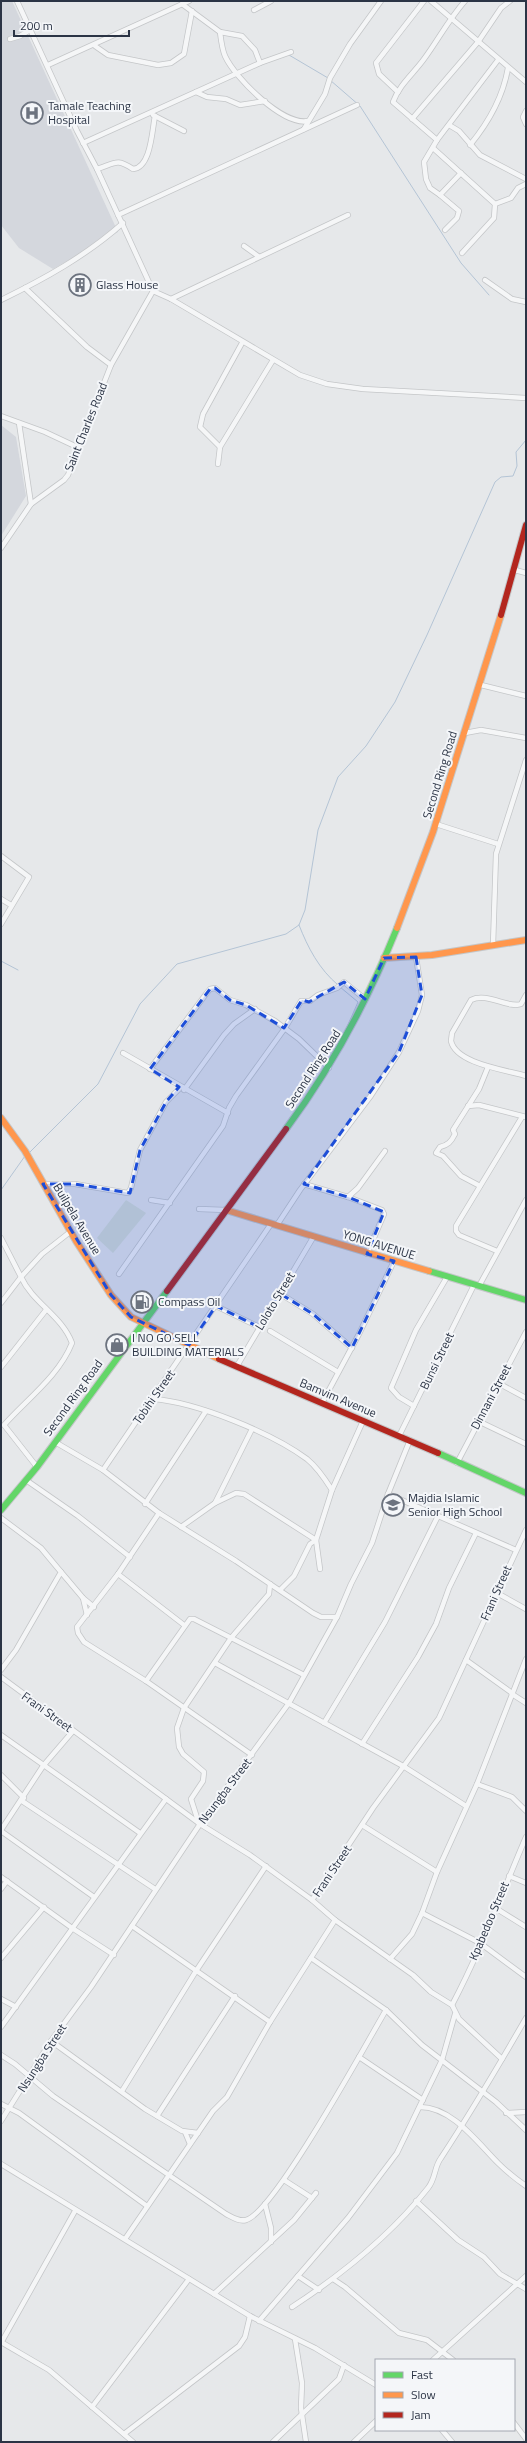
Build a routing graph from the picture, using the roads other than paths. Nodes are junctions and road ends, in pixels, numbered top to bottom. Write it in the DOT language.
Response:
graph roads {
  1 [pos="17,1"];
  2 [pos="189,1"];
  3 [pos="271,1"];
  4 [pos="381,1"];
  5 [pos="424,1"];
  6 [pos="431,1"];
  7 [pos="465,1"];
  8 [pos="510,1"];
  9 [pos="182,4"];
  10 [pos="254,10"];
  11 [pos="192,12"];
  12 [pos="450,18"];
  13 [pos="30,30"];
  14 [pos="220,32"];
  15 [pos="10,39"];
  16 [pos="478,42"];
  17 [pos="95,46"];
  18 [pos="291,52"];
  19 [pos="498,60"];
  20 [pos="260,64"];
  21 [pos="48,65"];
  22 [pos="508,68"];
  23 [pos="238,73"];
  24 [pos="526,82"];
  25 [pos="196,92"];
  26 [pos="398,92"];
  27 [pos="265,101"];
  28 [pos="357,105"];
  29 [pos="526,111"];
  30 [pos="150,113"];
  31 [pos="155,116"];
  32 [pos="412,119"];
  33 [pos="308,120"];
  34 [pos="526,124"];
  35 [pos="449,125"];
  36 [pos="304,129"];
  37 [pos="184,131"];
  38 [pos="438,140"];
  39 [pos="83,143"];
  40 [pos="470,145"];
  41 [pos="433,148"];
  42 [pos="97,169"];
  43 [pos="460,173"];
  44 [pos="526,179"];
  45 [pos="526,184"];
  46 [pos="440,195"];
  47 [pos="495,204"];
  48 [pos="118,215"];
  49 [pos="348,215"];
  50 [pos="123,224"];
  51 [pos="445,230"];
  52 [pos="244,246"];
  53 [pos="462,253"];
  54 [pos="258,256"];
  55 [pos="485,280"];
  56 [pos="25,288"];
  57 [pos="153,291"];
  58 [pos="171,299"];
  59 [pos="1,300"];
  60 [pos="526,302"];
  61 [pos="242,343"];
  62 [pos="273,360"];
  63 [pos="111,365"];
  64 [pos="526,398"];
  65 [pos="1,416"];
  66 [pos="19,423"];
  67 [pos="77,447"];
  68 [pos="220,447"];
  69 [pos="218,464"];
  70 [pos="31,504"];
  71 [pos="526,525"];
  72 [pos="1,548"];
  73 [pos="515,570"];
  74 [pos="526,573"];
  75 [pos="481,685"];
  76 [pos="526,696"];
  77 [pos="465,733"];
  78 [pos="526,738"];
  79 [pos="526,760"];
  80 [pos="524,774"];
  81 [pos="436,824"];
  82 [pos="498,844"];
  83 [pos="1,856"];
  84 [pos="1,899"];
  85 [pos="11,905"];
  86 [pos="1,924"];
  87 [pos="526,940"];
  88 [pos="493,945"];
  89 [pos="416,957"];
  90 [pos="384,958"];
  91 [pos="526,995"];
  92 [pos="365,999"];
  93 [pos="255,1010"];
  94 [pos="285,1028"];
  95 [pos="123,1053"];
  96 [pos="488,1067"];
  97 [pos="329,1068"];
  98 [pos="150,1069"];
  99 [pos="526,1076"];
  100 [pos="182,1089"];
  101 [pos="468,1106"];
  102 [pos="228,1113"];
  103 [pos="524,1117"];
  104 [pos="1,1118"];
  105 [pos="385,1151"];
  106 [pos="43,1184"];
  107 [pos="304,1184"];
  108 [pos="480,1186"];
  109 [pos="348,1197"];
  110 [pos="151,1200"];
  111 [pos="526,1200"];
  112 [pos="170,1203"];
  113 [pos="199,1209"];
  114 [pos="226,1210"];
  115 [pos="274,1225"];
  116 [pos="70,1232"];
  117 [pos="314,1236"];
  118 [pos="1,1238"];
  119 [pos="497,1251"];
  120 [pos="368,1254"];
  121 [pos="394,1261"];
  122 [pos="119,1274"];
  123 [pos="21,1277"];
  124 [pos="447,1277"];
  125 [pos="477,1286"];
  126 [pos="279,1293"];
  127 [pos="526,1300"];
  128 [pos="1,1303"];
  129 [pos="216,1306"];
  130 [pos="46,1310"];
  131 [pos="142,1323"];
  132 [pos="259,1327"];
  133 [pos="270,1331"];
  134 [pos="526,1332"];
  135 [pos="190,1345"];
  136 [pos="352,1348"];
  137 [pos="237,1366"];
  138 [pos="1,1367"];
  139 [pos="338,1372"];
  140 [pos="498,1383"];
  141 [pos="526,1398"];
  142 [pos="153,1399"];
  143 [pos="322,1403"];
  144 [pos="414,1406"];
  145 [pos="206,1411"];
  146 [pos="364,1421"];
  147 [pos="478,1421"];
  148 [pos="252,1429"];
  149 [pos="399,1436"];
  150 [pos="410,1440"];
  151 [pos="55,1442"];
  152 [pos="526,1444"];
  153 [pos="457,1463"];
  154 [pos="37,1467"];
  155 [pos="102,1470"];
  156 [pos="26,1480"];
  157 [pos="332,1490"];
  158 [pos="526,1493"];
  159 [pos="388,1494"];
  160 [pos="215,1503"];
  161 [pos="145,1504"];
  162 [pos="1,1510"];
  163 [pos="159,1513"];
  164 [pos="438,1516"];
  165 [pos="1,1518"];
  166 [pos="181,1527"];
  167 [pos="526,1530"];
  168 [pos="476,1533"];
  169 [pos="316,1540"];
  170 [pos="516,1550"];
  171 [pos="130,1557"];
  172 [pos="320,1569"];
  173 [pos="61,1572"];
  174 [pos="118,1574"];
  175 [pos="270,1584"];
  176 [pos="280,1590"];
  177 [pos="497,1593"];
  178 [pos="83,1598"];
  179 [pos="94,1606"];
  180 [pos="526,1609"];
  181 [pos="87,1615"];
  182 [pos="337,1617"];
  183 [pos="184,1625"];
  184 [pos="231,1638"];
  185 [pos="526,1659"];
  186 [pos="466,1660"];
  187 [pos="215,1663"];
  188 [pos="1,1670"];
  189 [pos="304,1675"];
  190 [pos="1,1677"];
  191 [pos="146,1681"];
  192 [pos="512,1694"];
  193 [pos="289,1703"];
  194 [pos="526,1703"];
  195 [pos="184,1708"];
  196 [pos="324,1723"];
  197 [pos="73,1731"];
  198 [pos="1,1735"];
  199 [pos="362,1744"];
  200 [pos="252,1755"];
  201 [pos="43,1766"];
  202 [pos="403,1766"];
  203 [pos="1,1775"];
  204 [pos="477,1784"];
  205 [pos="166,1798"];
  206 [pos="23,1799"];
  207 [pos="466,1806"];
  208 [pos="526,1811"];
  209 [pos="200,1824"];
  210 [pos="362,1825"];
  211 [pos="2,1828"];
  212 [pos="140,1833"];
  213 [pos="526,1837"];
  214 [pos="117,1865"];
  215 [pos="266,1866"];
  216 [pos="437,1872"];
  217 [pos="509,1876"];
  218 [pos="1,1877"];
  219 [pos="7,1881"];
  220 [pos="526,1883"];
  221 [pos="1,1889"];
  222 [pos="155,1889"];
  223 [pos="94,1897"];
  224 [pos="312,1900"];
  225 [pos="44,1907"];
  226 [pos="496,1910"];
  227 [pos="422,1913"];
  228 [pos="335,1920"];
  229 [pos="132,1926"];
  230 [pos="526,1927"];
  231 [pos="72,1928"];
  232 [pos="480,1943"];
  233 [pos="114,1955"];
  234 [pos="1,1958"];
  235 [pos="311,1958"];
  236 [pos="390,1959"];
  237 [pos="196,1971"];
  238 [pos="526,1977"];
  239 [pos="235,1996"];
  240 [pos="1,1999"];
  241 [pos="452,2005"];
  242 [pos="16,2007"];
  243 [pos="386,2010"];
  244 [pos="455,2014"];
  245 [pos="526,2018"];
  246 [pos="270,2022"];
  247 [pos="1,2027"];
  248 [pos="51,2040"];
  249 [pos="1,2056"];
  250 [pos="358,2057"];
  251 [pos="502,2059"];
  252 [pos="442,2060"];
  253 [pos="29,2076"];
  254 [pos="122,2091"];
  255 [pos="482,2092"];
  256 [pos="424,2099"];
  257 [pos="1,2104"];
  258 [pos="420,2107"];
  259 [pos="430,2107"];
  260 [pos="9,2109"];
  261 [pos="526,2112"];
  262 [pos="506,2113"];
  263 [pos="157,2116"];
  264 [pos="1,2121"];
  265 [pos="462,2127"];
  266 [pos="526,2130"];
  267 [pos="185,2132"];
  268 [pos="198,2133"];
  269 [pos="190,2144"];
  270 [pos="1,2164"];
  271 [pos="168,2175"];
  272 [pos="284,2180"];
  273 [pos="526,2186"];
  274 [pos="316,2193"];
  275 [pos="312,2198"];
  276 [pos="416,2201"];
  277 [pos="265,2204"];
  278 [pos="147,2206"];
  279 [pos="75,2211"];
  280 [pos="125,2239"];
  281 [pos="271,2242"];
  282 [pos="298,2276"];
  283 [pos="526,2276"];
  284 [pos="189,2278"];
  285 [pos="332,2278"];
  286 [pos="518,2283"];
  287 [pos="526,2289"];
  288 [pos="319,2290"];
  289 [pos="214,2294"];
  290 [pos="292,2307"];
  291 [pos="250,2316"];
  292 [pos="259,2321"];
  293 [pos="295,2339"];
  294 [pos="1,2342"];
  295 [pos="443,2351"];
  296 [pos="434,2359"];
  297 [pos="452,2359"];
  298 [pos="344,2364"];
  299 [pos="375,2384"];
  300 [pos="92,2407"];
  301 [pos="302,2415"];
  302 [pos="375,2422"];
  303 [pos="515,2424"];
  304 [pos="443,2431"];
  305 [pos="124,2434"];
  306 [pos="526,2439"];
  307 [pos="133,2442"];
  308 [pos="273,2442"];
  309 [pos="306,2442"];
  310 [pos="354,2442"];
  311 [pos="452,2442"];
  1 -- 13 [label="street"];
  2 -- 9 [label="street"];
  3 -- 10 [label="street"];
  4 -- 33 [label="street"];
  5 -- 26 [label="street"];
  6 -- 12 [label="street"];
  7 -- 12 [label="street"];
  8 -- 16 [label="street"];
  9 -- 11 [label="street"];
  9 -- 17 [label="street"];
  11 -- 14 [label="street"];
  11 -- 17 [label="street"];
  12 -- 16 [label="street"];
  12 -- 26 [label="street"];
  13 -- 15 [label="street"];
  13 -- 21 [label="street"];
  14 -- 20 [label="street"];
  14 -- 23 [label="street"];
  16 -- 19 [label="street"];
  16 -- 32 [label="street"];
  17 -- 21 [label="street"];
  18 -- 20 [label="street"];
  19 -- 22 [label="street"];
  19 -- 35 [label="street"];
  20 -- 23 [label="street"];
  21 -- 39 [label="street"];
  22 -- 24 [label="street"];
  22 -- 40 [label="street"];
  23 -- 25 [label="street"];
  23 -- 27 [label="street"];
  25 -- 27 [label="street"];
  25 -- 30 [label="street"];
  26 -- 32 [label="street"];
  27 -- 33 [label="street"];
  28 -- 36 [label="street"];
  29 -- 34 [label="street"];
  30 -- 31 [label="street"];
  30 -- 39 [label="street"];
  31 -- 37 [label="street"];
  31 -- 42 [label="street"];
  32 -- 38 [label="street"];
  33 -- 36 [label="street"];
  35 -- 38 [label="street"];
  35 -- 40 [label="street"];
  36 -- 48 [label="street"];
  38 -- 41 [label="street"];
  39 -- 42 [label="street"];
  40 -- 44 [label="street"];
  41 -- 43 [label="street"];
  41 -- 46 [label="street"];
  42 -- 48 [label="street"];
  43 -- 46 [label="street"];
  43 -- 47 [label="street"];
  45 -- 47 [label="street"];
  46 -- 51 [label="street"];
  47 -- 53 [label="street"];
  48 -- 50 [label="street"];
  49 -- 54 [label="street"];
  50 -- 56 [label="street"];
  50 -- 57 [label="street"];
  52 -- 54 [label="street"];
  54 -- 58 [label="street"];
  55 -- 60 [label="street"];
  56 -- 59 [label="street"];
  56 -- 63 [label="street"];
  57 -- 58 [label="street"];
  57 -- 63 [label="street, Saint Charles Road"];
  58 -- 61 [label="street"];
  61 -- 62 [label="street"];
  61 -- 68 [label="street"];
  62 -- 64 [label="street"];
  62 -- 68 [label="street"];
  63 -- 67 [label="street, Saint Charles Road"];
  65 -- 66 [label="street"];
  66 -- 67 [label="street"];
  66 -- 70 [label="street"];
  67 -- 70 [label="street, Saint Charles Road"];
  68 -- 69 [label="street"];
  70 -- 72 [label="street, Saint Charles Road"];
  71 -- 73 [label="main road, Second Ring Road"];
  73 -- 74 [label="street"];
  73 -- 75 [label="main road, Second Ring Road"];
  75 -- 76 [label="street"];
  75 -- 77 [label="main road, Second Ring Road"];
  77 -- 78 [label="street"];
  77 -- 81 [label="main road, Second Ring Road"];
  79 -- 80 [label="street"];
  80 -- 82 [label="street"];
  81 -- 82 [label="street"];
  81 -- 90 [label="main road, Second Ring Road"];
  82 -- 88 [label="street"];
  83 -- 85 [label="street"];
  84 -- 85 [label="street"];
  85 -- 86 [label="street"];
  87 -- 88 [label="main road"];
  88 -- 89 [label="main road"];
  89 -- 90 [label="main road"];
  89 -- 107 [label="street, Tobihi Street"];
  90 -- 92 [label="main road, Second Ring Road"];
  91 -- 96 [label="street"];
  92 -- 94 [label="street"];
  92 -- 97 [label="main road, Second Ring Road"];
  93 -- 94 [label="street"];
  93 -- 98 [label="street"];
  93 -- 100 [label="street"];
  94 -- 97 [label="street"];
  94 -- 102 [label="street"];
  95 -- 98 [label="street"];
  96 -- 99 [label="street"];
  96 -- 101 [label="street"];
  97 -- 114 [label="main road, Second Ring Road"];
  98 -- 100 [label="street"];
  100 -- 102 [label="street"];
  100 -- 106 [label="street"];
  101 -- 103 [label="street"];
  101 -- 108 [label="street"];
  102 -- 112 [label="street"];
  103 -- 108 [label="street"];
  104 -- 106 [label="main road, Builpela Avenue"];
  105 -- 109 [label="street"];
  106 -- 116 [label="main road, Builpela Avenue"];
  107 -- 109 [label="street"];
  107 -- 115 [label="street, Tobihi Street"];
  108 -- 119 [label="street"];
  109 -- 120 [label="street"];
  110 -- 112 [label="street"];
  111 -- 119 [label="street, Bunsi Street"];
  112 -- 122 [label="street"];
  113 -- 114 [label="street"];
  114 -- 115 [label="main road, YONG AVENUE"];
  114 -- 131 [label="main road, Second Ring Road"];
  115 -- 117 [label="main road, YONG AVENUE"];
  115 -- 129 [label="street, Tobihi Street"];
  116 -- 123 [label="street"];
  116 -- 131 [label="main road, Builpela Avenue"];
  117 -- 120 [label="main road, YONG AVENUE"];
  117 -- 126 [label="street, Loloto Street"];
  118 -- 123 [label="street"];
  119 -- 125 [label="street, Bunsi Street"];
  120 -- 121 [label="main road, YONG AVENUE"];
  121 -- 124 [label="main road, YONG AVENUE"];
  121 -- 136 [label="street"];
  123 -- 128 [label="street"];
  123 -- 130 [label="street"];
  124 -- 125 [label="main road, YONG AVENUE"];
  124 -- 144 [label="street"];
  125 -- 127 [label="main road, YONG AVENUE"];
  125 -- 144 [label="street, Bunsi Street"];
  126 -- 132 [label="street, Loloto Street"];
  126 -- 136 [label="street"];
  129 -- 132 [label="street"];
  129 -- 135 [label="street, Tobihi Street"];
  130 -- 138 [label="street"];
  130 -- 154 [label="street"];
  131 -- 135 [label="main road, Bamvim Avenue"];
  131 -- 151 [label="main road, Second Ring Road"];
  132 -- 137 [label="street, Loloto Street"];
  133 -- 139 [label="street"];
  134 -- 140 [label="street, Dinnani Street"];
  135 -- 137 [label="main road, Bamvim Avenue"];
  135 -- 142 [label="street, Tobihi Street"];
  136 -- 139 [label="street"];
  137 -- 143 [label="main road, Bamvim Avenue"];
  139 -- 143 [label="street"];
  140 -- 141 [label="street"];
  140 -- 147 [label="street, Dinnani Street"];
  142 -- 145 [label="street"];
  142 -- 155 [label="street, Tobihi Street"];
  143 -- 146 [label="main road, Bamvim Avenue"];
  144 -- 149 [label="street, Bunsi Street"];
  145 -- 148 [label="street"];
  145 -- 161 [label="street"];
  146 -- 149 [label="main road, Bamvim Avenue"];
  146 -- 157 [label="street"];
  147 -- 152 [label="street"];
  147 -- 153 [label="street, Dinnani Street"];
  148 -- 157 [label="street"];
  148 -- 160 [label="street"];
  149 -- 150 [label="main road, Bamvim Avenue"];
  150 -- 153 [label="main road, Bamvim Avenue"];
  150 -- 159 [label="street, Nsungba Street"];
  151 -- 154 [label="main road, Second Ring Road"];
  151 -- 155 [label="street"];
  153 -- 158 [label="main road, Bamvim Avenue"];
  154 -- 156 [label="main road, Second Ring Road"];
  155 -- 161 [label="street"];
  156 -- 162 [label="main road, Second Ring Road"];
  156 -- 171 [label="street"];
  157 -- 169 [label="street"];
  159 -- 164 [label="street"];
  159 -- 182 [label="street, Nsungba Street"];
  160 -- 166 [label="street"];
  160 -- 169 [label="street"];
  161 -- 163 [label="street"];
  163 -- 166 [label="street"];
  163 -- 171 [label="street"];
  164 -- 168 [label="street"];
  164 -- 196 [label="street"];
  165 -- 173 [label="street"];
  166 -- 175 [label="street"];
  167 -- 170 [label="street, Frani Street"];
  168 -- 170 [label="street"];
  168 -- 199 [label="street"];
  169 -- 172 [label="street"];
  169 -- 176 [label="street"];
  170 -- 177 [label="street, Frani Street"];
  171 -- 174 [label="street"];
  173 -- 178 [label="street"];
  173 -- 188 [label="street"];
  174 -- 179 [label="street"];
  174 -- 183 [label="street"];
  175 -- 176 [label="street"];
  175 -- 184 [label="street"];
  176 -- 182 [label="street"];
  177 -- 180 [label="street"];
  177 -- 186 [label="street, Frani Street"];
  178 -- 179 [label="street"];
  178 -- 181 [label="street"];
  179 -- 181 [label="street"];
  181 -- 191 [label="street"];
  182 -- 189 [label="street, Nsungba Street"];
  183 -- 184 [label="street"];
  183 -- 191 [label="street"];
  184 -- 187 [label="street"];
  184 -- 189 [label="street"];
  185 -- 192 [label="street"];
  186 -- 192 [label="street"];
  186 -- 202 [label="street, Frani Street"];
  187 -- 193 [label="street"];
  187 -- 195 [label="street"];
  189 -- 193 [label="street, Nsungba Street"];
  190 -- 197 [label="street, Frani Street"];
  191 -- 195 [label="street"];
  192 -- 194 [label="street"];
  192 -- 204 [label="street"];
  193 -- 196 [label="street"];
  193 -- 200 [label="street, Nsungba Street"];
  195 -- 200 [label="street"];
  195 -- 209 [label="street"];
  196 -- 199 [label="street"];
  197 -- 201 [label="street"];
  197 -- 205 [label="street, Frani Street"];
  198 -- 201 [label="street"];
  199 -- 202 [label="street"];
  200 -- 209 [label="street, Nsungba Street"];
  201 -- 206 [label="street"];
  201 -- 212 [label="street"];
  202 -- 207 [label="street"];
  202 -- 210 [label="street, Frani Street"];
  203 -- 206 [label="street"];
  204 -- 207 [label="street"];
  204 -- 208 [label="street"];
  205 -- 209 [label="street, Frani Street"];
  205 -- 212 [label="street"];
  206 -- 211 [label="street"];
  206 -- 214 [label="street"];
  207 -- 216 [label="street"];
  209 -- 215 [label="street, Frani Street"];
  209 -- 222 [label="street, Nsungba Street"];
  210 -- 216 [label="street"];
  210 -- 224 [label="street, Frani Street"];
  211 -- 223 [label="street"];
  212 -- 214 [label="street"];
  213 -- 217 [label="street, Kpabedoo Street"];
  214 -- 222 [label="street"];
  214 -- 223 [label="street"];
  215 -- 224 [label="street, Frani Street"];
  215 -- 237 [label="street"];
  216 -- 227 [label="street"];
  217 -- 220 [label="street"];
  217 -- 226 [label="street, Kpabedoo Street"];
  218 -- 219 [label="street"];
  219 -- 221 [label="street"];
  219 -- 225 [label="street"];
  222 -- 229 [label="street, Nsungba Street"];
  223 -- 231 [label="street"];
  224 -- 228 [label="street"];
  225 -- 231 [label="street"];
  225 -- 234 [label="street"];
  226 -- 230 [label="street"];
  226 -- 232 [label="street, Kpabedoo Street"];
  227 -- 232 [label="street"];
  227 -- 236 [label="street"];
  228 -- 235 [label="street"];
  228 -- 236 [label="street"];
  229 -- 233 [label="street, Nsungba Street"];
  229 -- 237 [label="street"];
  231 -- 233 [label="street"];
  231 -- 242 [label="street"];
  232 -- 238 [label="street"];
  232 -- 241 [label="street, Kpabedoo Street"];
  233 -- 248 [label="street, Nsungba Street"];
  235 -- 243 [label="street"];
  235 -- 246 [label="street"];
  236 -- 241 [label="street"];
  237 -- 239 [label="street"];
  237 -- 254 [label="street"];
  239 -- 246 [label="street"];
  239 -- 263 [label="street"];
  240 -- 242 [label="street"];
  241 -- 244 [label="street"];
  242 -- 247 [label="street"];
  243 -- 250 [label="street"];
  243 -- 252 [label="street"];
  244 -- 251 [label="street"];
  244 -- 252 [label="street"];
  245 -- 251 [label="street"];
  246 -- 268 [label="street"];
  248 -- 253 [label="street, Nsungba Street"];
  248 -- 254 [label="street"];
  249 -- 253 [label="street"];
  250 -- 256 [label="street"];
  250 -- 272 [label="street"];
  251 -- 255 [label="street"];
  252 -- 255 [label="street"];
  252 -- 256 [label="street"];
  253 -- 260 [label="street, Nsungba Street"];
  253 -- 271 [label="street"];
  254 -- 263 [label="street"];
  255 -- 262 [label="street"];
  255 -- 265 [label="street"];
  256 -- 258 [label="street"];
  256 -- 259 [label="street"];
  257 -- 260 [label="street"];
  258 -- 259 [label="street"];
  258 -- 282 [label="street"];
  259 -- 265 [label="street"];
  260 -- 264 [label="street, Nsungba Street"];
  260 -- 278 [label="street"];
  261 -- 262 [label="street"];
  262 -- 266 [label="street"];
  263 -- 267 [label="street"];
  265 -- 273 [label="street"];
  265 -- 276 [label="street"];
  267 -- 268 [label="street"];
  267 -- 269 [label="street"];
  268 -- 269 [label="street"];
  269 -- 271 [label="street"];
  270 -- 279 [label="street"];
  271 -- 277 [label="street"];
  271 -- 278 [label="street"];
  272 -- 275 [label="street"];
  272 -- 277 [label="street"];
  274 -- 275 [label="street"];
  275 -- 281 [label="street"];
  276 -- 285 [label="street"];
  276 -- 286 [label="street"];
  277 -- 281 [label="street"];
  278 -- 280 [label="street"];
  279 -- 280 [label="street"];
  279 -- 294 [label="street"];
  280 -- 284 [label="street"];
  281 -- 289 [label="street"];
  282 -- 288 [label="street"];
  282 -- 292 [label="street"];
  283 -- 286 [label="street"];
  284 -- 289 [label="street"];
  284 -- 300 [label="street"];
  285 -- 288 [label="street"];
  285 -- 295 [label="street"];
  286 -- 287 [label="street"];
  286 -- 295 [label="street"];
  288 -- 290 [label="street"];
  289 -- 291 [label="street"];
  291 -- 292 [label="street"];
  291 -- 305 [label="street"];
  292 -- 293 [label="street"];
  293 -- 298 [label="street"];
  293 -- 301 [label="street"];
  294 -- 300 [label="street"];
  295 -- 296 [label="street"];
  295 -- 297 [label="street"];
  298 -- 299 [label="street"];
  298 -- 301 [label="street"];
  300 -- 305 [label="street"];
  301 -- 308 [label="street"];
  301 -- 309 [label="street"];
  302 -- 310 [label="street"];
  303 -- 306 [label="street"];
  304 -- 311 [label="street"];
  305 -- 307 [label="street"];
}
